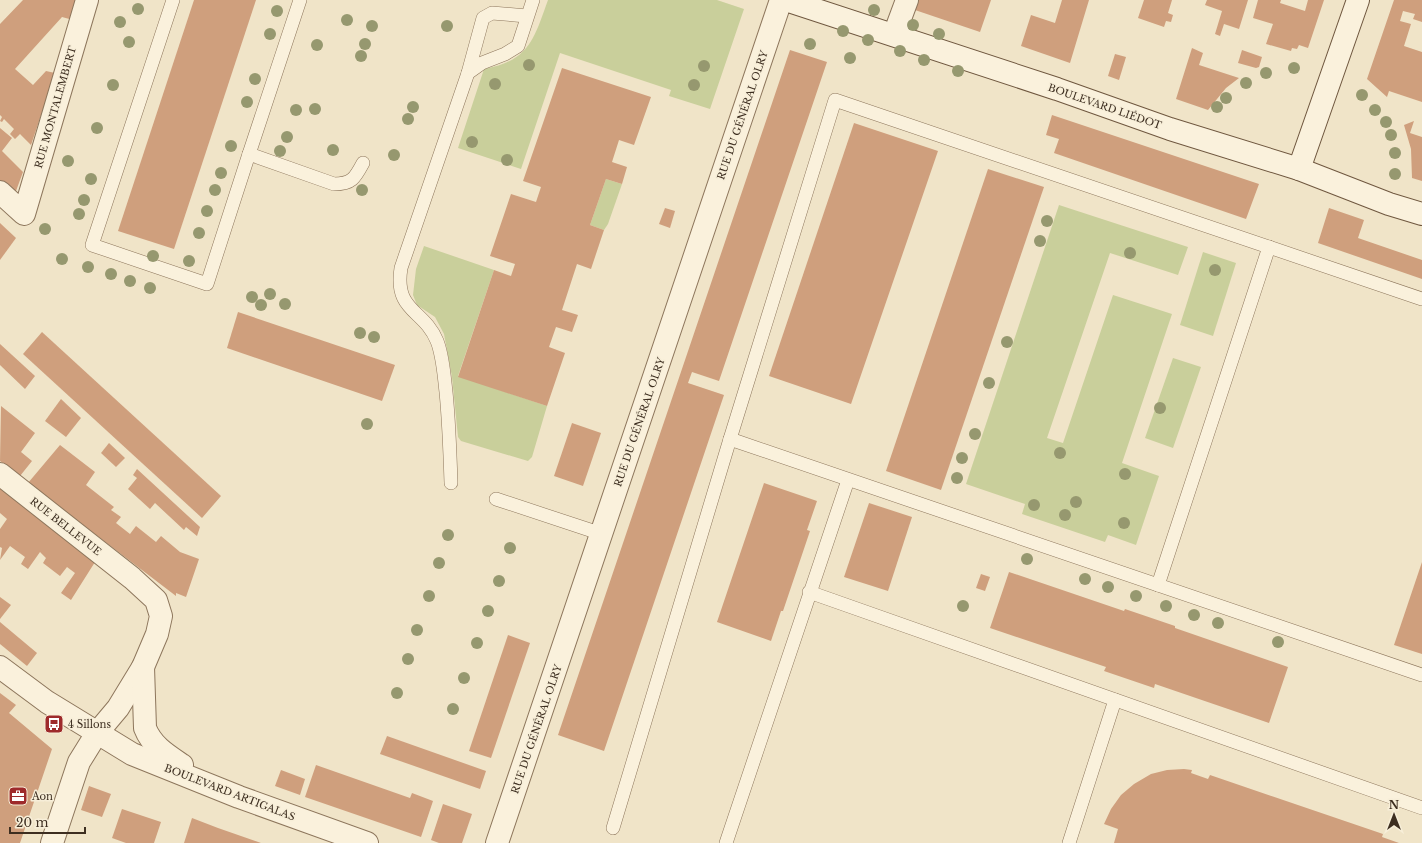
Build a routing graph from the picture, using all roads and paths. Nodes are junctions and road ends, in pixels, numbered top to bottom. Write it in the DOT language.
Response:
graph roads {
  1 [pos="87,0"];
  2 [pos="173,0"];
  3 [pos="300,0"];
  4 [pos="533,0"];
  5 [pos="781,0"];
  6 [pos="786,0"];
  7 [pos="907,0"];
  8 [pos="1358,0"];
  9 [pos="527,16"];
  10 [pos="894,35"];
  11 [pos="468,72"];
  12 [pos="249,154"];
  13 [pos="363,163"];
  14 [pos="1299,169"];
  15 [pos="0,192"];
  16 [pos="1422,214"];
  17 [pos="1269,247"];
  18 [pos="1422,299"];
  19 [pos="730,439"];
  20 [pos="0,474"];
  21 [pos="848,480"];
  22 [pos="451,483"];
  23 [pos="496,499"];
  24 [pos="602,534"];
  25 [pos="1158,585"];
  26 [pos="810,592"];
  27 [pos="0,667"];
  28 [pos="143,667"];
  29 [pos="1422,675"];
  30 [pos="1115,700"];
  31 [pos="97,733"];
  32 [pos="213,786"];
  33 [pos="1422,808"];
  34 [pos="613,828"];
  35 [pos="52,843"];
  36 [pos="366,843"];
  37 [pos="497,843"];
  38 [pos="726,843"];
  39 [pos="1069,843"];
  1 -- 15 [label="street, RUE MONTALEMBERT"];
  2 -- 12 [label="lane"];
  3 -- 12 [label="lane"];
  4 -- 9 [label="lane"];
  5 -- 24 [label="street, RUE DU GÉNÉRAL OLRY"];
  6 -- 10 [label="street, BOULEVARD LIÉDOT"];
  7 -- 10 [label="street"];
  8 -- 14 [label="street"];
  9 -- 11 [label="lane"];
  9 -- 11 [label="lane"];
  10 -- 14 [label="street, BOULEVARD LIÉDOT"];
  11 -- 22 [label="lane"];
  12 -- 13 [label="lane"];
  14 -- 16 [label="street, BOULEVARD LIÉDOT"];
  17 -- 18 [label="lane"];
  17 -- 19 [label="lane"];
  17 -- 25 [label="lane"];
  19 -- 21 [label="lane"];
  19 -- 34 [label="lane"];
  20 -- 28 [label="street, RUE BELLEVUE"];
  21 -- 25 [label="lane"];
  21 -- 26 [label="lane"];
  23 -- 24 [label="lane"];
  24 -- 37 [label="street, RUE DU GÉNÉRAL OLRY"];
  25 -- 29 [label="lane"];
  26 -- 30 [label="lane"];
  26 -- 38 [label="lane"];
  27 -- 31 [label="street, BOULEVARD ARTIGALAS"];
  28 -- 31 [label="street"];
  28 -- 32 [label="street"];
  30 -- 33 [label="lane"];
  30 -- 39 [label="lane"];
  31 -- 32 [label="street, BOULEVARD ARTIGALAS"];
  31 -- 35 [label="street"];
  32 -- 36 [label="street, BOULEVARD ARTIGALAS"];
}
